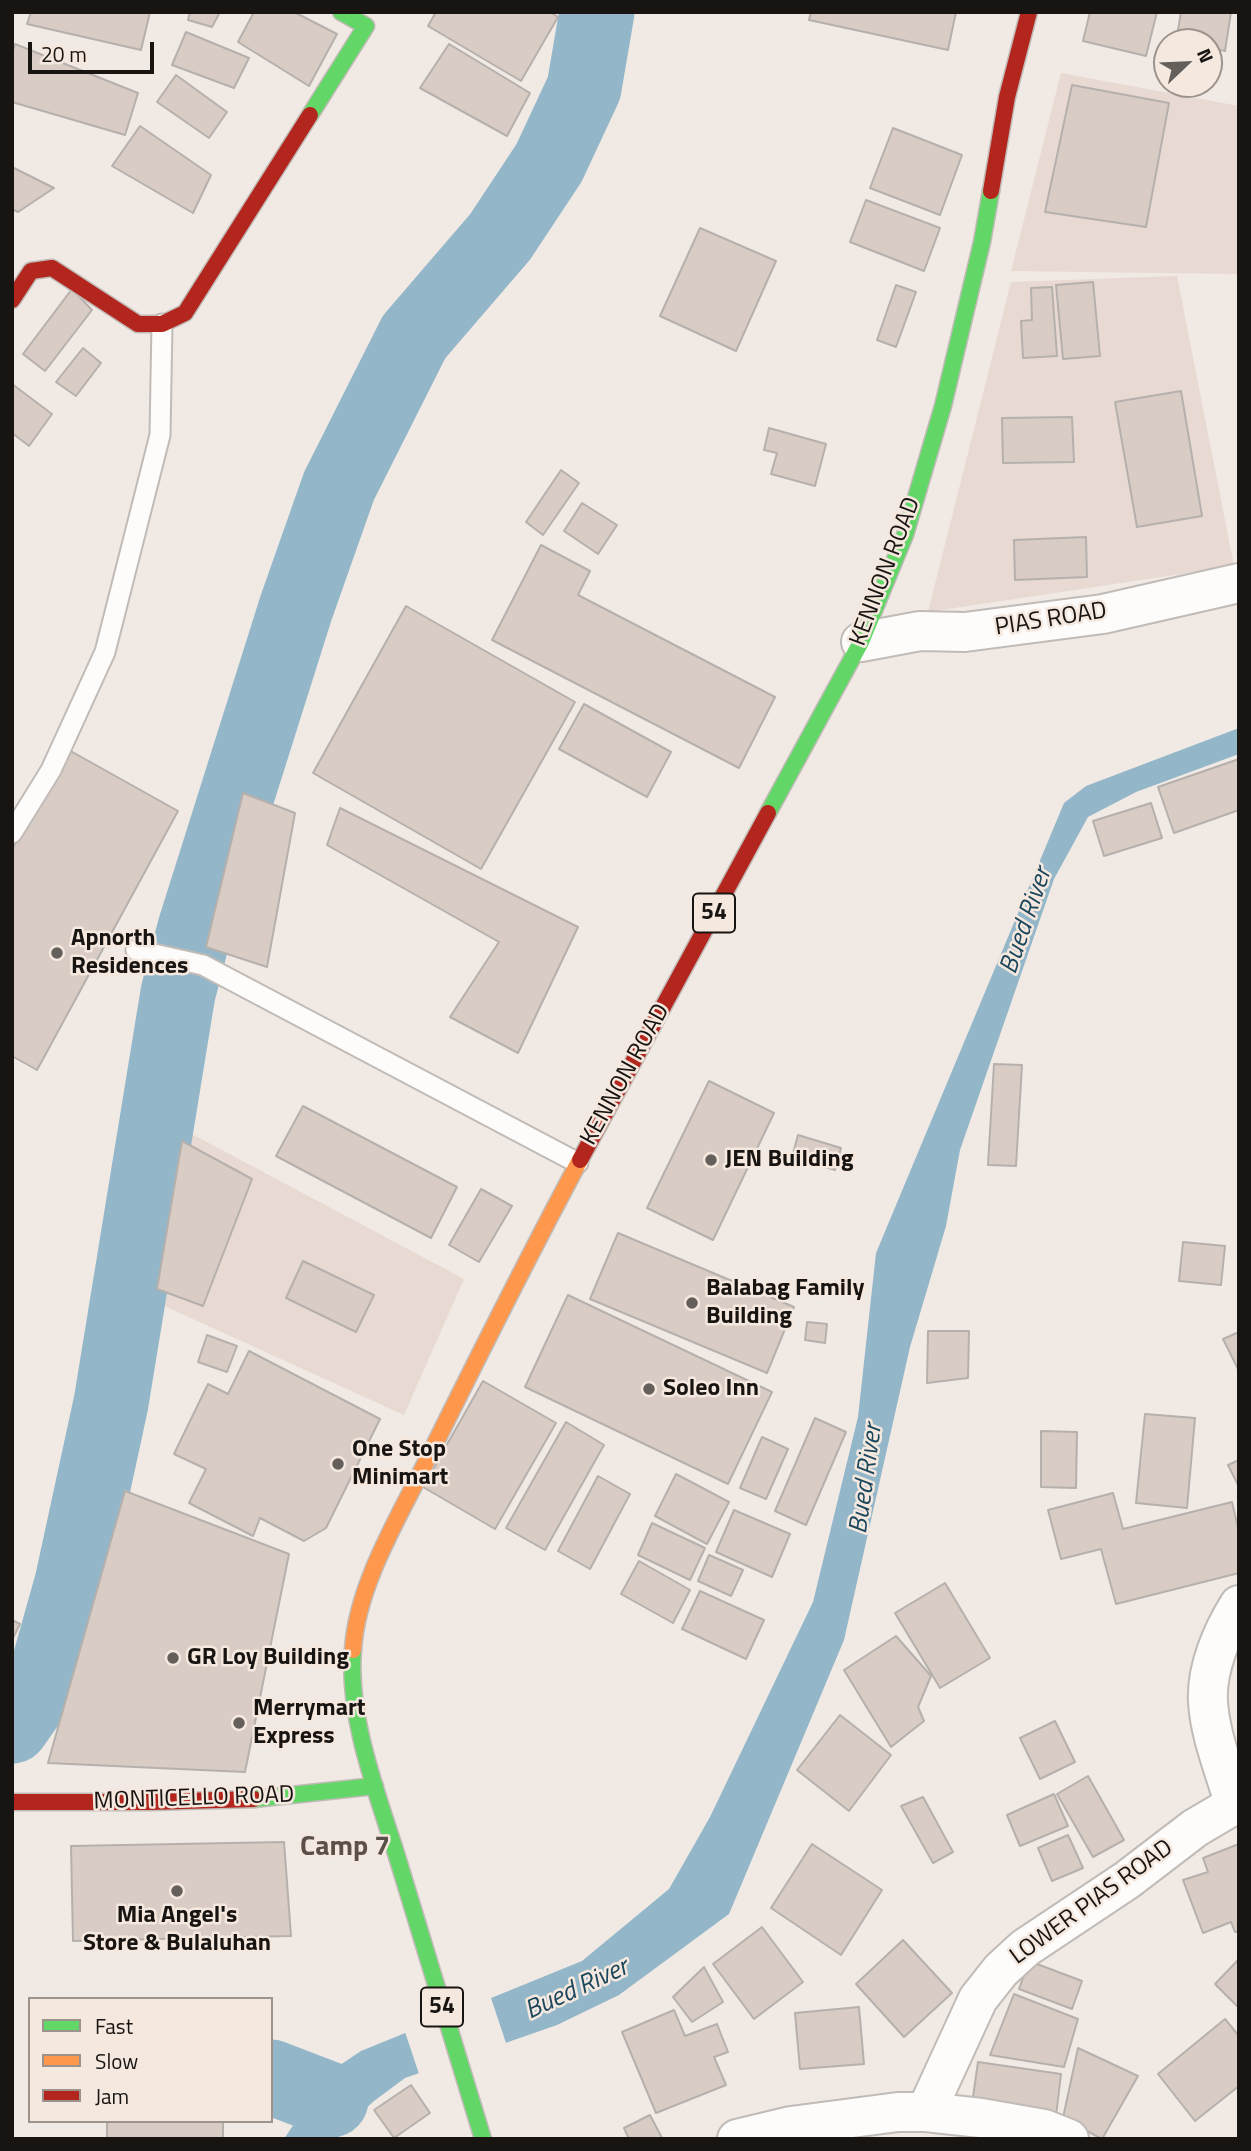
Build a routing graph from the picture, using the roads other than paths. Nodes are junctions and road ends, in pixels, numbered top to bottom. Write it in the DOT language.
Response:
graph roads {
  1 [pos="341,12"];
  2 [pos="1029,12"];
  3 [pos="12,299"];
  4 [pos="162,324"];
  5 [pos="1239,583"];
  6 [pos="861,642"];
  7 [pos="12,833"];
  8 [pos="136,950"];
  9 [pos="578,1163"];
  10 [pos="1239,1605"];
  11 [pos="375,1786"];
  12 [pos="12,1802"];
  13 [pos="1237,1803"];
  14 [pos="926,2112"];
  15 [pos="484,2139"];
  16 [pos="737,2139"];
  17 [pos="1069,2139"];
  1 -- 4 [label="main road"];
  2 -- 6 [label="main road, KENNON ROAD / 54"];
  3 -- 4 [label="main road"];
  4 -- 7 [label="lane"];
  5 -- 6 [label="street, PIAS ROAD"];
  6 -- 9 [label="main road, KENNON ROAD / 54"];
  8 -- 9 [label="lane"];
  9 -- 11 [label="main road, KENNON ROAD / 54"];
  10 -- 13 [label="street, LOWER PIAS ROAD"];
  11 -- 12 [label="main road, MONTICELLO ROAD"];
  11 -- 15 [label="main road, KENNON ROAD / 54"];
  13 -- 14 [label="street, LOWER PIAS ROAD"];
  14 -- 16 [label="street"];
  14 -- 17 [label="street"];
}
